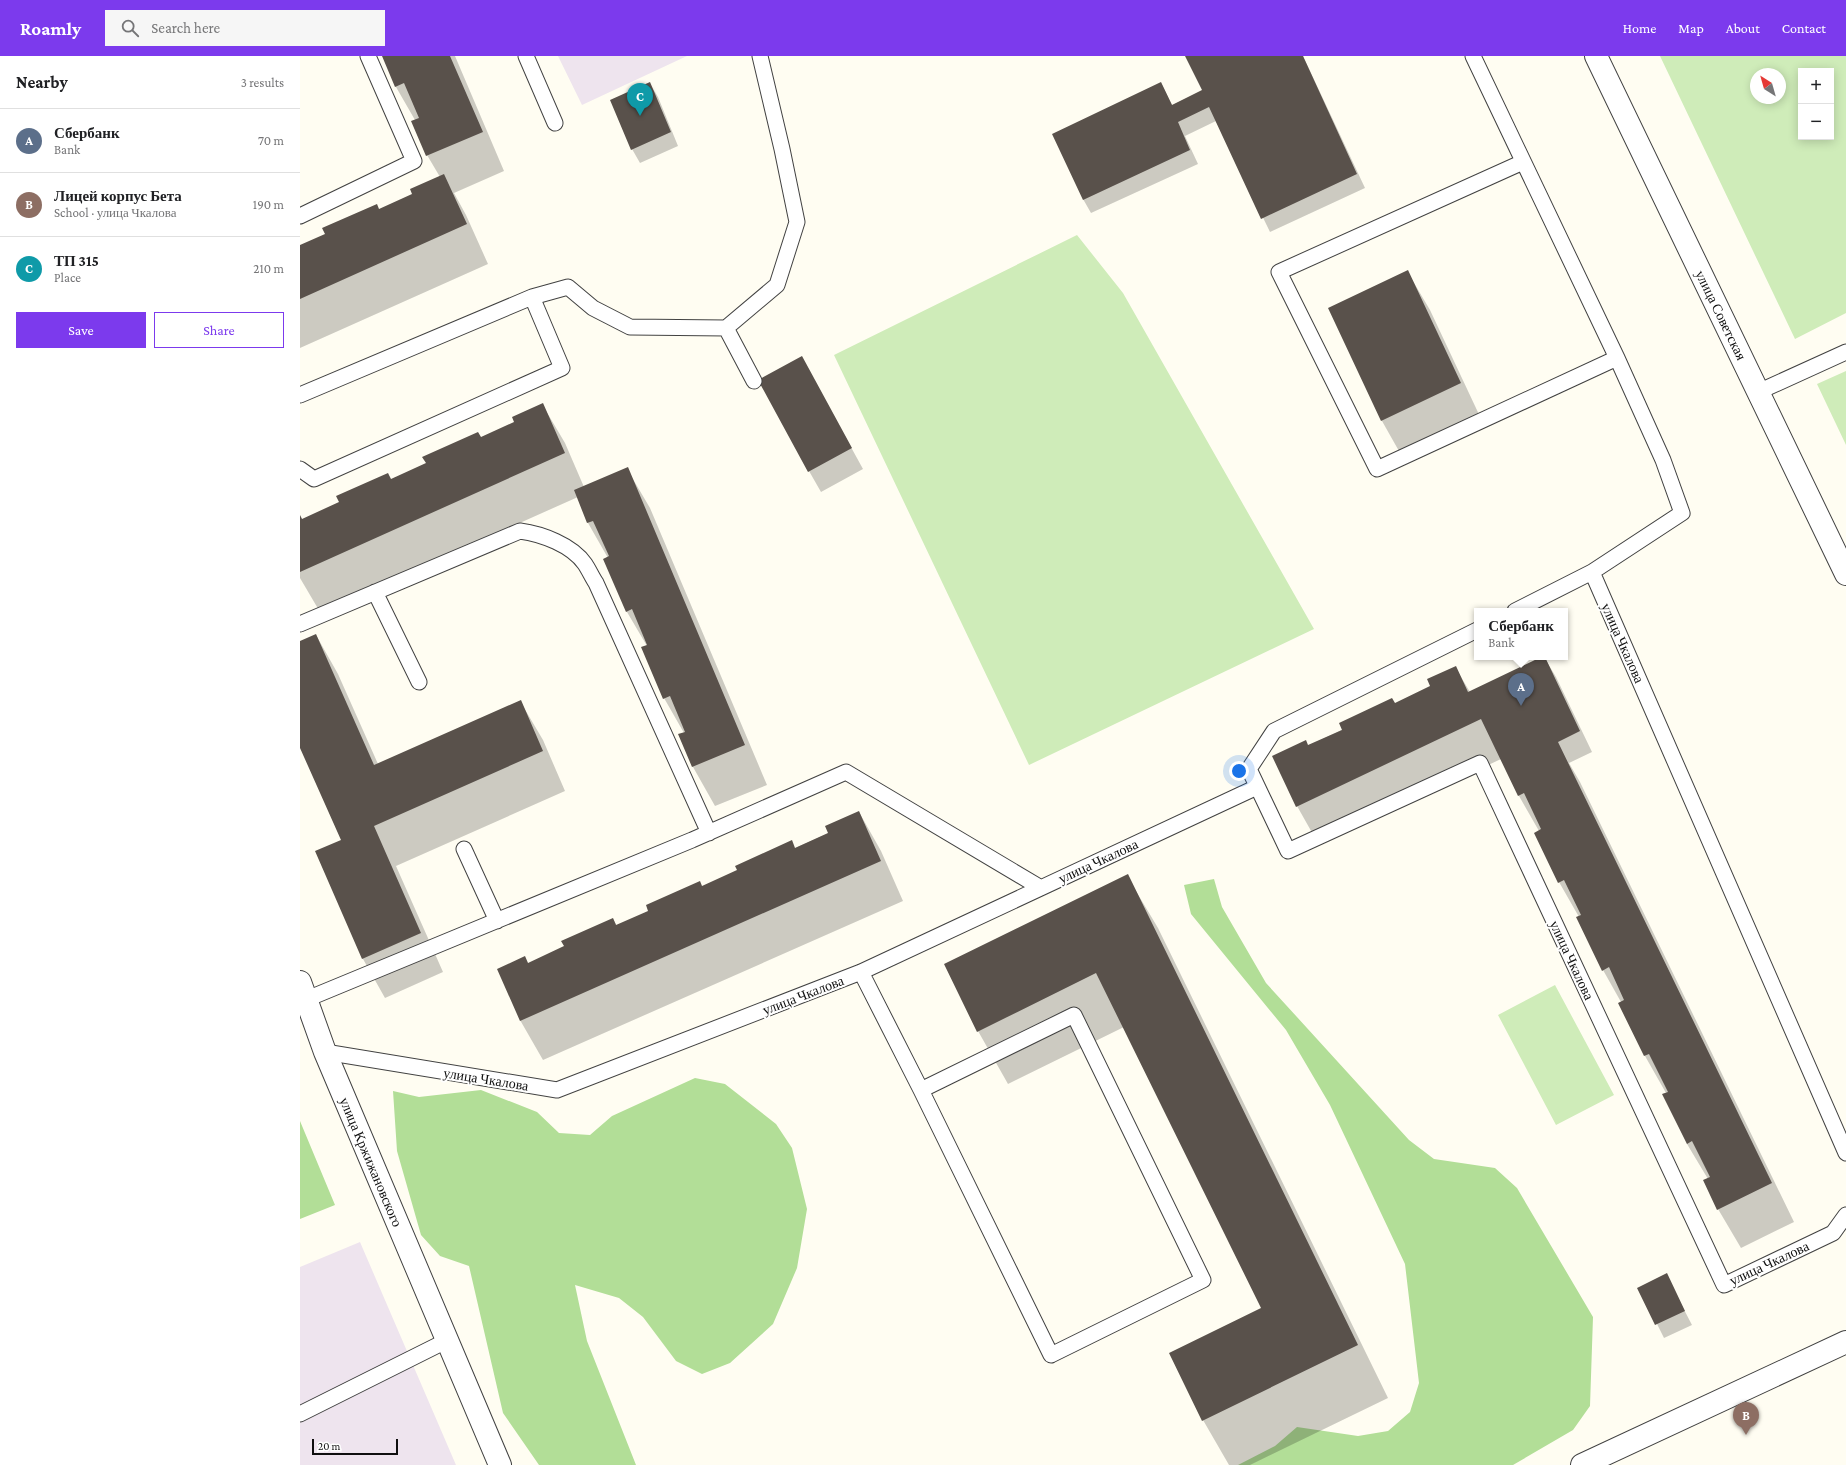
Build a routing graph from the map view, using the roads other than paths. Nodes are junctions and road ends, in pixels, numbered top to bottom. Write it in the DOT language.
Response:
graph roads {
  1 [pos="368,56"];
  2 [pos="526,56"];
  3 [pos="760,56"];
  4 [pos="1473,56"];
  5 [pos="1596,56"];
  6 [pos="555,123"];
  7 [pos="1523,162"];
  8 [pos="300,216"];
  9 [pos="532,297"];
  10 [pos="726,328"];
  11 [pos="1846,352"];
  12 [pos="1617,358"];
  13 [pos="754,381"];
  14 [pos="1758,392"];
  15 [pos="300,395"];
  16 [pos="300,469"];
  17 [pos="1592,572"];
  18 [pos="1846,574"];
  19 [pos="375,592"];
  20 [pos="1521,608"];
  21 [pos="300,624"];
  22 [pos="1474,631"];
  23 [pos="419,682"];
  24 [pos="1257,787"];
  25 [pos="709,833"];
  26 [pos="464,849"];
  27 [pos="1041,888"];
  28 [pos="497,921"];
  29 [pos="861,972"];
  30 [pos="304,991"];
  31 [pos="325,1052"];
  32 [pos="921,1090"];
  33 [pos="1846,1153"];
  34 [pos="1846,1215"];
  35 [pos="446,1340"];
  36 [pos="1846,1342"];
  37 [pos="300,1414"];
  38 [pos="500,1465"];
  39 [pos="1582,1465"];
  1 -- 8 [label="lane"];
  2 -- 6 [label="lane"];
  3 -- 10 [label="lane"];
  4 -- 7 [label="lane"];
  5 -- 14 [label="street, улица Советская"];
  7 -- 12 [label="lane"];
  7 -- 12 [label="lane"];
  9 -- 10 [label="lane"];
  9 -- 15 [label="lane"];
  9 -- 16 [label="lane"];
  10 -- 13 [label="lane"];
  11 -- 14 [label="lane"];
  12 -- 17 [label="lane"];
  14 -- 18 [label="street, улица Советская"];
  17 -- 20 [label="lane"];
  17 -- 33 [label="lane, улица Чкалова"];
  19 -- 21 [label="lane"];
  19 -- 23 [label="lane"];
  19 -- 25 [label="lane"];
  22 -- 24 [label="lane, улица Чкалова"];
  24 -- 27 [label="lane, улица Чкалова"];
  24 -- 34 [label="lane, улица Чкалова"];
  25 -- 27 [label="lane"];
  25 -- 28 [label="lane"];
  26 -- 28 [label="lane"];
  27 -- 29 [label="lane, улица Чкалова"];
  28 -- 30 [label="lane"];
  29 -- 31 [label="lane, улица Чкалова"];
  29 -- 32 [label="lane"];
  30 -- 31 [label="street, улица Кржижановского"];
  31 -- 35 [label="street, улица Кржижановского"];
  32 -- 32 [label="lane"];
  35 -- 37 [label="lane"];
  35 -- 38 [label="street, улица Кржижановского"];
  36 -- 39 [label="street"];
}
